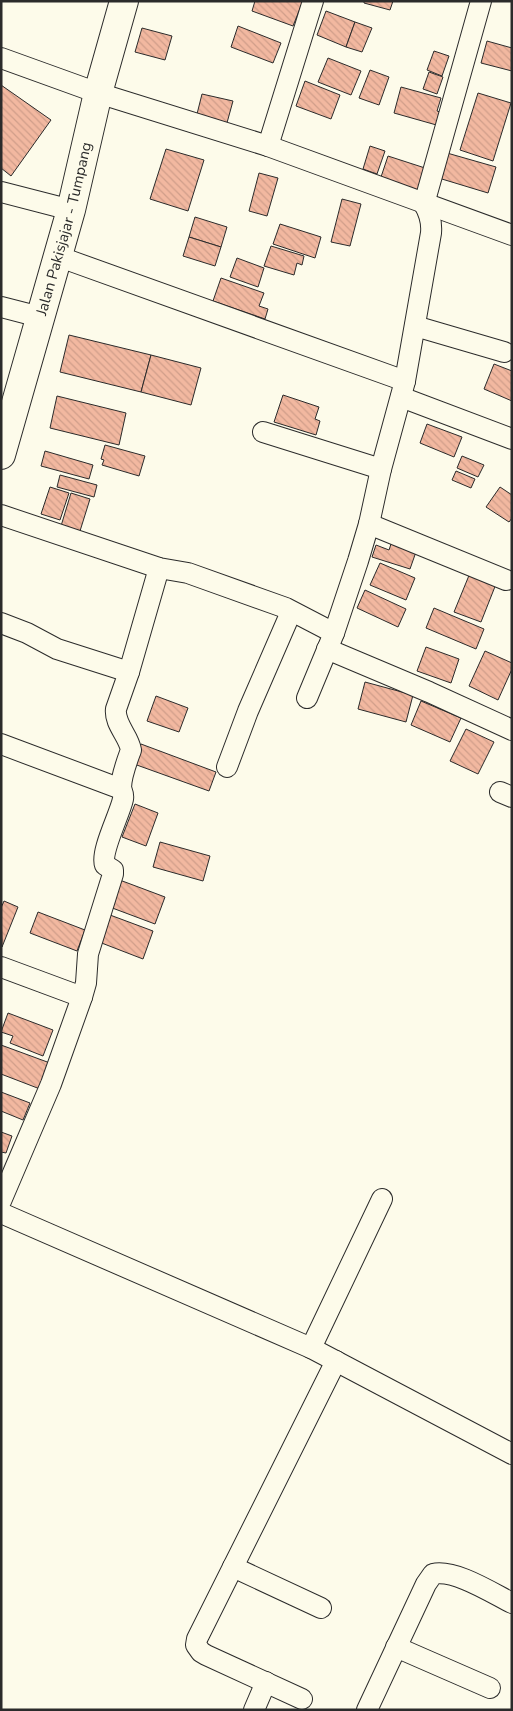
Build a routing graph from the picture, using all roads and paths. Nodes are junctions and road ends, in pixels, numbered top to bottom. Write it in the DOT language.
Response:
graph roads {
  1 [pos="124,1"];
  2 [pos="313,1"];
  3 [pos="481,1"];
  4 [pos="1,58"];
  5 [pos="98,93"];
  6 [pos="268,146"];
  7 [pos="1,192"];
  8 [pos="424,204"];
  9 [pos="71,210"];
  10 [pos="512,236"];
  11 [pos="57,256"];
  12 [pos="1,306"];
  13 [pos="40,317"];
  14 [pos="415,326"];
  15 [pos="504,352"];
  16 [pos="403,389"];
  17 [pos="7,416"];
  18 [pos="264,432"];
  19 [pos="512,439"];
  20 [pos="1,455"];
  21 [pos="381,468"];
  22 [pos="1,515"];
  23 [pos="369,524"];
  24 [pos="159,568"];
  25 [pos="506,580"];
  26 [pos="291,612"];
  27 [pos="1,623"];
  28 [pos="330,641"];
  29 [pos="129,672"];
  30 [pos="307,698"];
  31 [pos="512,730"];
  32 [pos="1,744"];
  33 [pos="227,767"];
  34 [pos="121,789"];
  35 [pos="1,967"];
  36 [pos="82,997"];
  37 [pos="382,1199"];
  38 [pos="1,1200"];
  39 [pos="1,1213"];
  40 [pos="311,1348"];
  41 [pos="336,1361"];
  42 [pos="512,1454"];
  43 [pos="233,1567"];
  44 [pos="512,1603"];
  45 [pos="321,1608"];
  46 [pos="396,1647"];
  47 [pos="266,1682"];
  48 [pos="490,1688"];
  49 [pos="302,1699"];
  50 [pos="254,1710"];
  51 [pos="367,1710"];
  1 -- 5 [label="main road, Jalan Pakisjajar - Tumpang"];
  2 -- 6 [label="street"];
  3 -- 8 [label="street"];
  4 -- 5 [label="street"];
  5 -- 6 [label="street"];
  5 -- 9 [label="main road, Jalan Pakisjajar - Tumpang"];
  6 -- 8 [label="street"];
  7 -- 9 [label="street"];
  8 -- 10 [label="street"];
  8 -- 14 [label="street"];
  9 -- 11 [label="main road, Jalan Pakisjajar - Tumpang"];
  11 -- 13 [label="main road, Jalan Pakisjajar - Tumpang"];
  11 -- 16 [label="street"];
  12 -- 13 [label="street"];
  13 -- 17 [label="main road, Jalan Pakisjajar - Tumpang"];
  14 -- 15 [label="street"];
  14 -- 16 [label="street"];
  16 -- 19 [label="street"];
  16 -- 21 [label="street"];
  17 -- 20 [label="main road, Jalan Pakisjajar - Tumpang"];
  18 -- 21 [label="street"];
  21 -- 23 [label="street"];
  22 -- 24 [label="street"];
  23 -- 25 [label="street"];
  23 -- 28 [label="street"];
  24 -- 26 [label="street"];
  24 -- 29 [label="street"];
  26 -- 28 [label="street"];
  26 -- 33 [label="street"];
  27 -- 29 [label="street"];
  28 -- 30 [label="street"];
  28 -- 31 [label="street"];
  29 -- 34 [label="street"];
  32 -- 34 [label="street"];
  34 -- 36 [label="street"];
  35 -- 36 [label="street"];
  36 -- 38 [label="street"];
  37 -- 40 [label="street"];
  39 -- 40 [label="street"];
  40 -- 41 [label="street"];
  41 -- 42 [label="street"];
  41 -- 43 [label="street"];
  43 -- 45 [label="street"];
  43 -- 47 [label="street"];
  44 -- 46 [label="street"];
  46 -- 48 [label="street"];
  46 -- 51 [label="street"];
  47 -- 49 [label="street"];
  47 -- 50 [label="street"];
}
